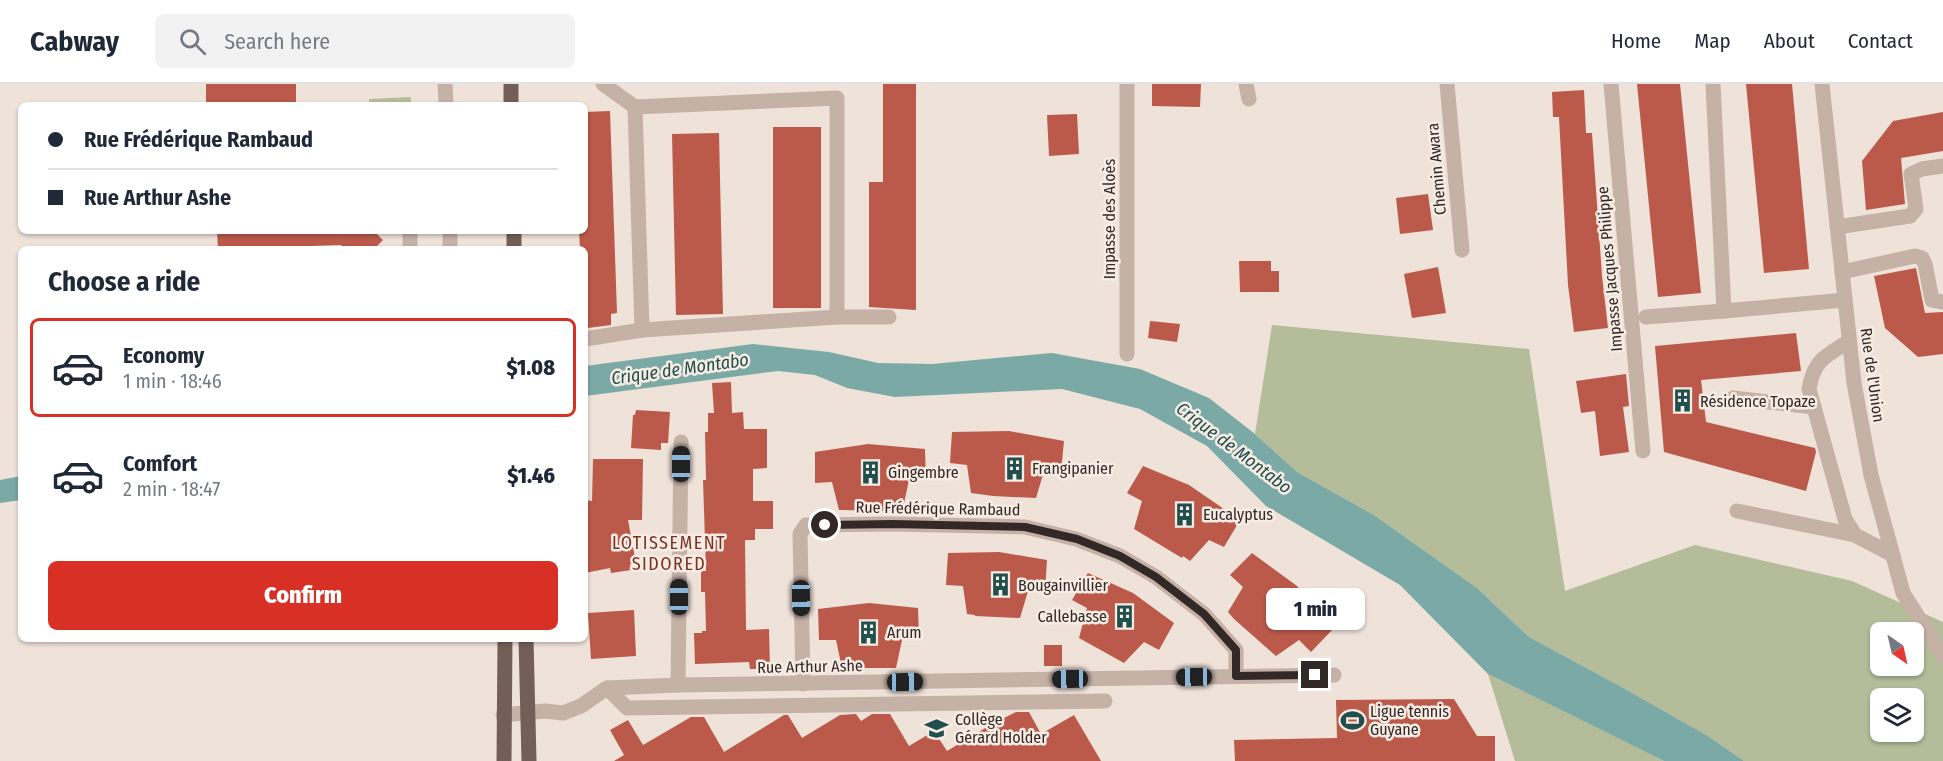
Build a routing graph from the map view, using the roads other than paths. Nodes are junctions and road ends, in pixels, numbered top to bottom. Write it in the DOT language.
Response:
graph roads {
  1 [pos="445,84"];
  2 [pos="510,84"];
  3 [pos="603,84"];
  4 [pos="1127,84"];
  5 [pos="1447,84"];
  6 [pos="1611,84"];
  7 [pos="1713,84"];
  8 [pos="1822,84"];
  9 [pos="446,102"];
  10 [pos="511,102"];
  11 [pos="635,107"];
  12 [pos="1943,166"];
  13 [pos="1837,227"];
  14 [pos="1462,250"];
  15 [pos="1842,272"];
  16 [pos="1845,300"];
  17 [pos="1943,302"];
  18 [pos="1724,311"];
  19 [pos="837,317"];
  20 [pos="889,317"];
  21 [pos="1646,317"];
  22 [pos="642,330"];
  23 [pos="588,339"];
  24 [pos="1850,341"];
  25 [pos="1127,354"];
  26 [pos="1733,398"];
  27 [pos="1814,407"];
  28 [pos="681,442"];
  29 [pos="1643,451"];
  30 [pos="1737,511"];
  31 [pos="1855,535"];
  32 [pos="1893,555"];
  33 [pos="505,642"];
  34 [pos="526,642"];
  35 [pos="1943,656"];
  36 [pos="1334,675"];
  37 [pos="1236,676"];
  38 [pos="803,684"];
  39 [pos="678,685"];
  40 [pos="607,688"];
  41 [pos="1105,702"];
  42 [pos="529,712"];
  43 [pos="503,715"];
  44 [pos="504,761"];
  45 [pos="529,761"];
  1 -- 9 [label="street"];
  2 -- 10 [label="main road"];
  3 -- 11 [label="street"];
  4 -- 25 [label="street, Impasse des Aloès"];
  5 -- 14 [label="street, Chemin Awara"];
  6 -- 29 [label="street, Impasse Jacques Philippe"];
  7 -- 18 [label="street"];
  8 -- 13 [label="street, Rue de l'Union"];
  11 -- 19 [label="street"];
  11 -- 22 [label="street"];
  12 -- 13 [label="street"];
  13 -- 15 [label="street, Rue de l'Union"];
  15 -- 16 [label="street, Rue de l'Union"];
  15 -- 17 [label="street"];
  16 -- 18 [label="street"];
  16 -- 24 [label="street, Rue de l'Union"];
  18 -- 21 [label="street"];
  19 -- 20 [label="street"];
  19 -- 22 [label="street"];
  22 -- 23 [label="street"];
  24 -- 27 [label="street"];
  24 -- 32 [label="street, Rue de l'Union"];
  26 -- 27 [label="street"];
  27 -- 31 [label="street"];
  28 -- 39 [label="street"];
  30 -- 31 [label="street"];
  31 -- 32 [label="street"];
  32 -- 35 [label="street, Rue de l'Union"];
  33 -- 43 [label="main road"];
  34 -- 42 [label="main road"];
  36 -- 37 [label="street, Rue Arthur Ashe"];
  37 -- 38 [label="street, Rue Arthur Ashe"];
  37 -- 38 [label="street, Rue Frédérique Rambaud"];
  38 -- 39 [label="street, Rue Arthur Ashe"];
  39 -- 40 [label="street, Rue Arthur Ashe"];
  40 -- 41 [label="street"];
  40 -- 42 [label="street"];
  42 -- 43 [label="street"];
  42 -- 45 [label="main road"];
  43 -- 44 [label="main road"];
}
